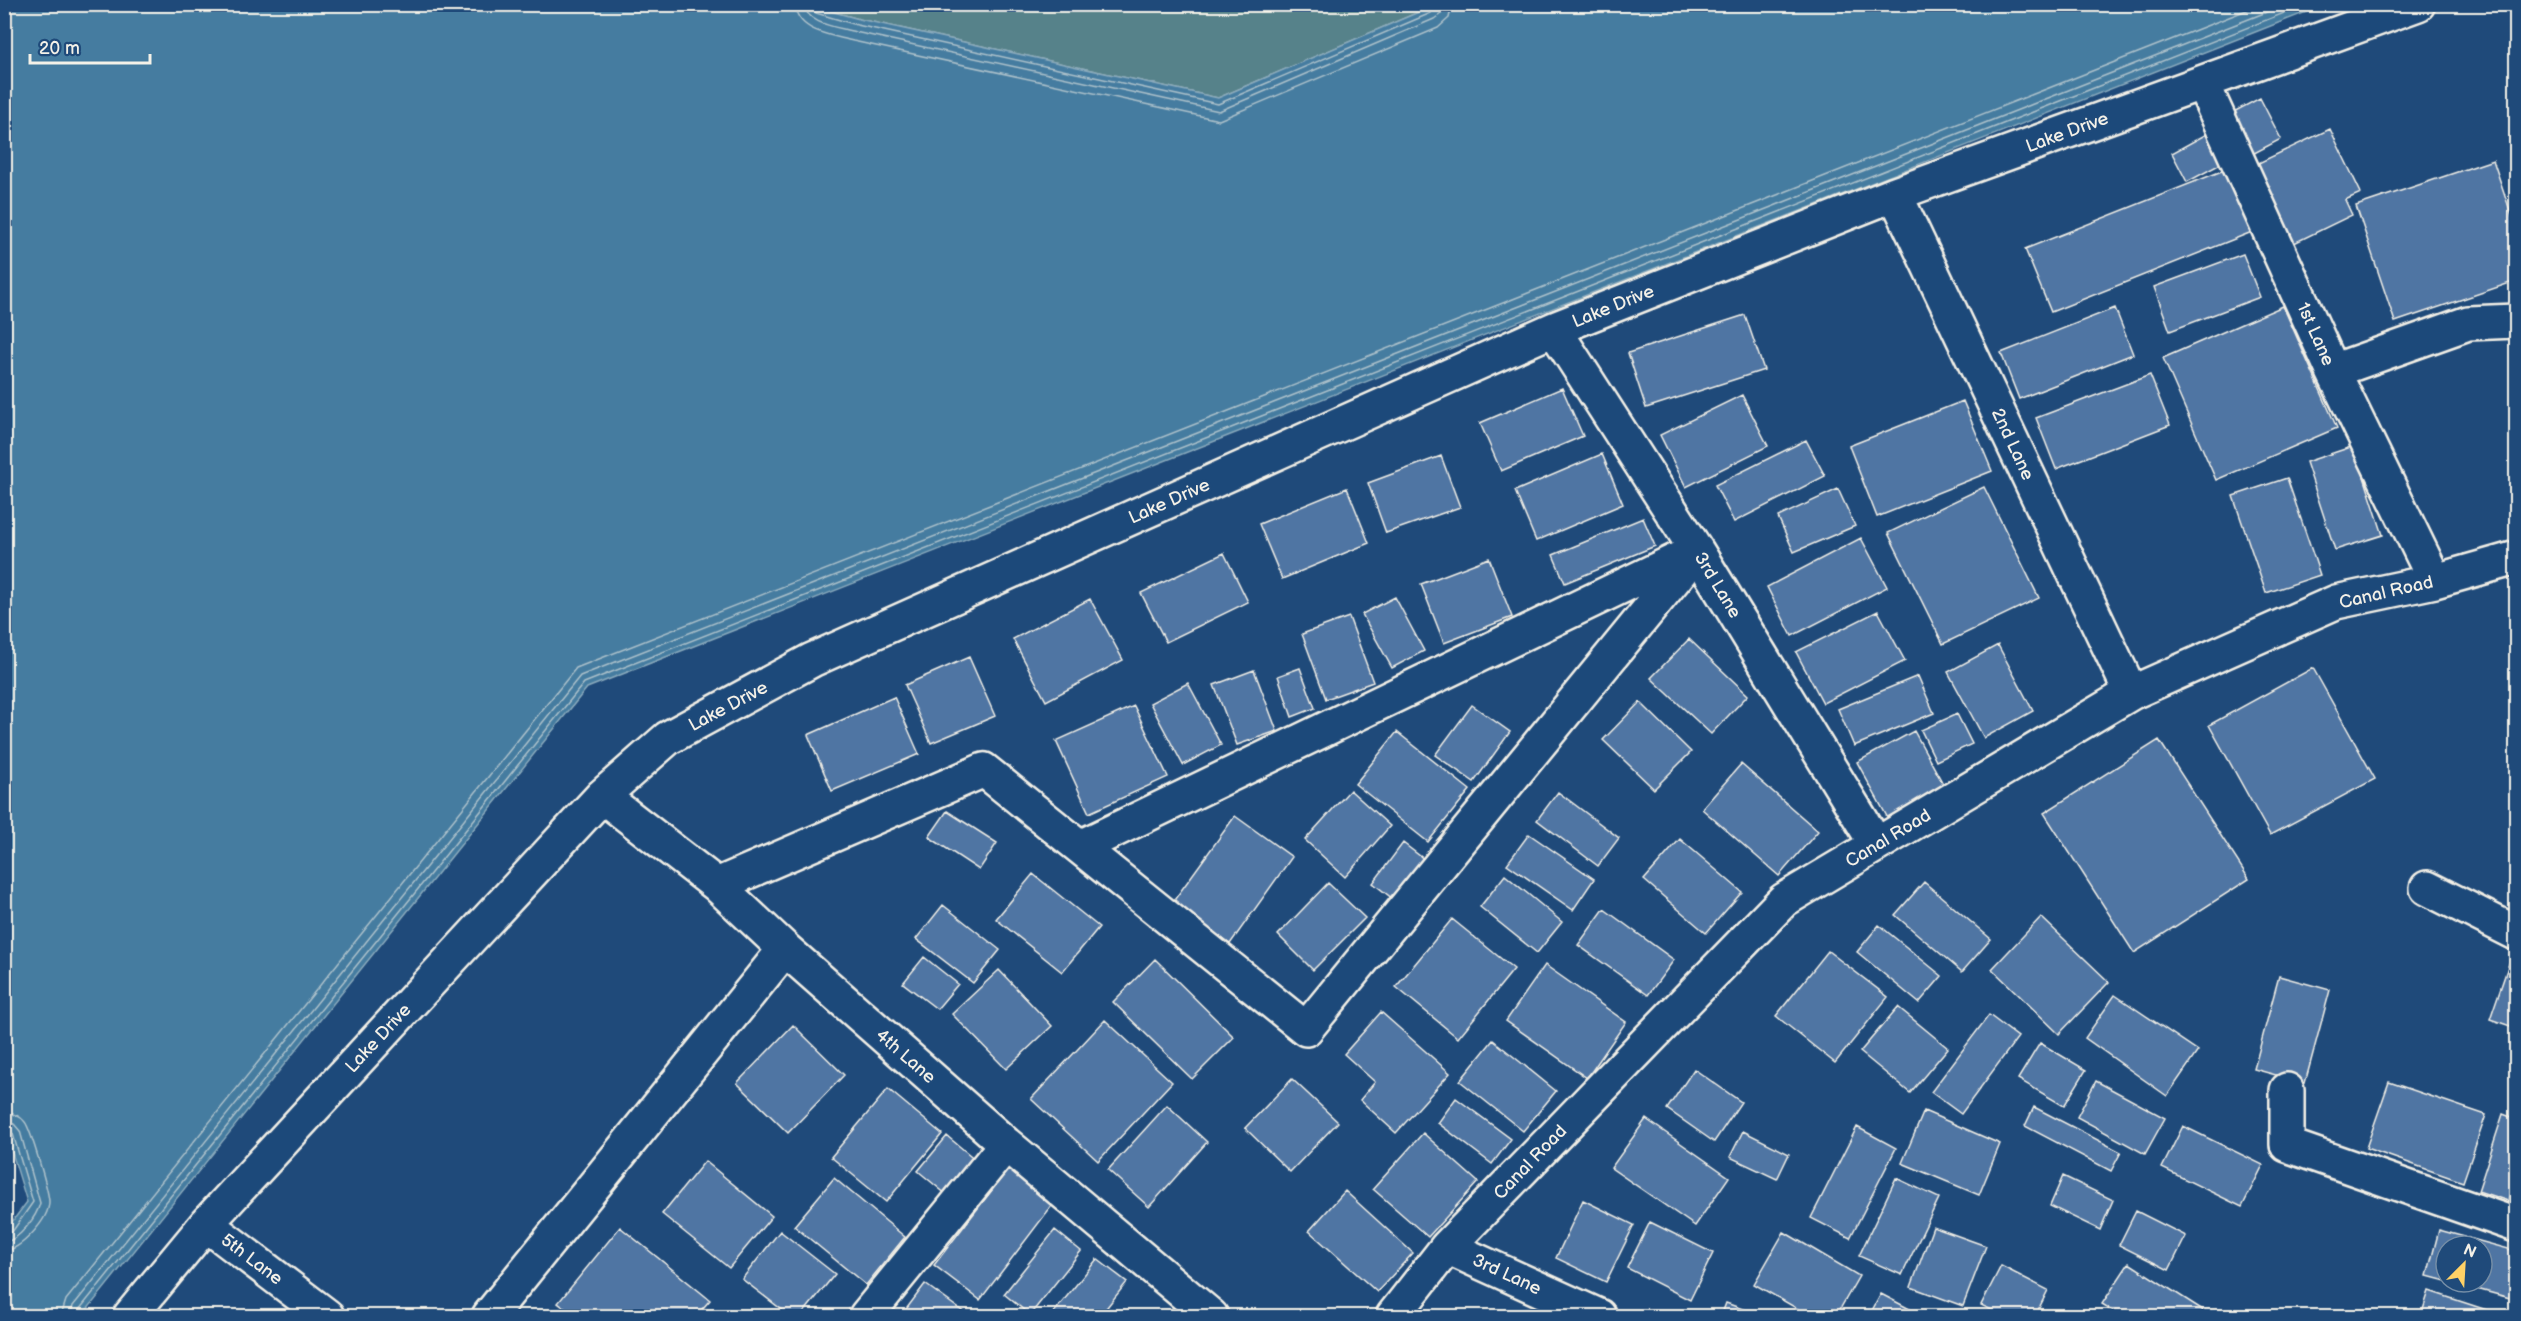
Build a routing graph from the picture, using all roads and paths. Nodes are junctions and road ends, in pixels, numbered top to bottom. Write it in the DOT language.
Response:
graph roads {
  1 [pos="2418,4"];
  2 [pos="2203,84"];
  3 [pos="1895,194"];
  4 [pos="2517,321"];
  5 [pos="1554,330"];
  6 [pos="2333,371"];
  7 [pos="1697,550"];
  8 [pos="2517,558"];
  9 [pos="2435,581"];
  10 [pos="2131,693"];
  11 [pos="602,795"];
  12 [pos="1876,844"];
  13 [pos="1080,847"];
  14 [pos="717,885"];
  15 [pos="2427,888"];
  16 [pos="2517,933"];
  17 [pos="784,949"];
  18 [pos="2287,1090"];
  19 [pos="1006,1144"];
  20 [pos="206,1224"];
  21 [pos="2517,1225"];
  22 [pos="1447,1247"];
  23 [pos="1176,1305"];
  24 [pos="130,1317"];
  25 [pos="327,1317"];
  26 [pos="489,1317"];
  27 [pos="866,1317"];
  28 [pos="1211,1317"];
  29 [pos="1392,1317"];
  30 [pos="1599,1317"];
  1 -- 2 [label="street, Lake Drive"];
  2 -- 3 [label="street, Lake Drive"];
  2 -- 6 [label="street, 1st Lane"];
  3 -- 5 [label="street, Lake Drive"];
  3 -- 10 [label="street, 2nd Lane"];
  4 -- 6 [label="street"];
  5 -- 7 [label="street, 3rd Lane"];
  5 -- 11 [label="street, Lake Drive"];
  6 -- 9 [label="street, 1st Lane"];
  7 -- 12 [label="street, 3rd Lane"];
  7 -- 13 [label="street"];
  7 -- 13 [label="street"];
  8 -- 9 [label="street, Canal Road"];
  9 -- 10 [label="street, Canal Road"];
  10 -- 12 [label="street, Canal Road"];
  11 -- 14 [label="street, 4th Lane"];
  11 -- 20 [label="street, Lake Drive"];
  12 -- 22 [label="street, Canal Road"];
  13 -- 14 [label="street"];
  14 -- 17 [label="street, 4th Lane"];
  15 -- 16 [label="street"];
  17 -- 19 [label="street, 4th Lane"];
  17 -- 26 [label="street"];
  18 -- 21 [label="street"];
  19 -- 23 [label="street, 4th Lane"];
  19 -- 27 [label="street"];
  20 -- 24 [label="street, Lake Drive"];
  20 -- 25 [label="street, 5th Lane"];
  22 -- 29 [label="street, Canal Road"];
  22 -- 30 [label="street, 3rd Lane"];
  23 -- 28 [label="street, 4th Lane"];
}
